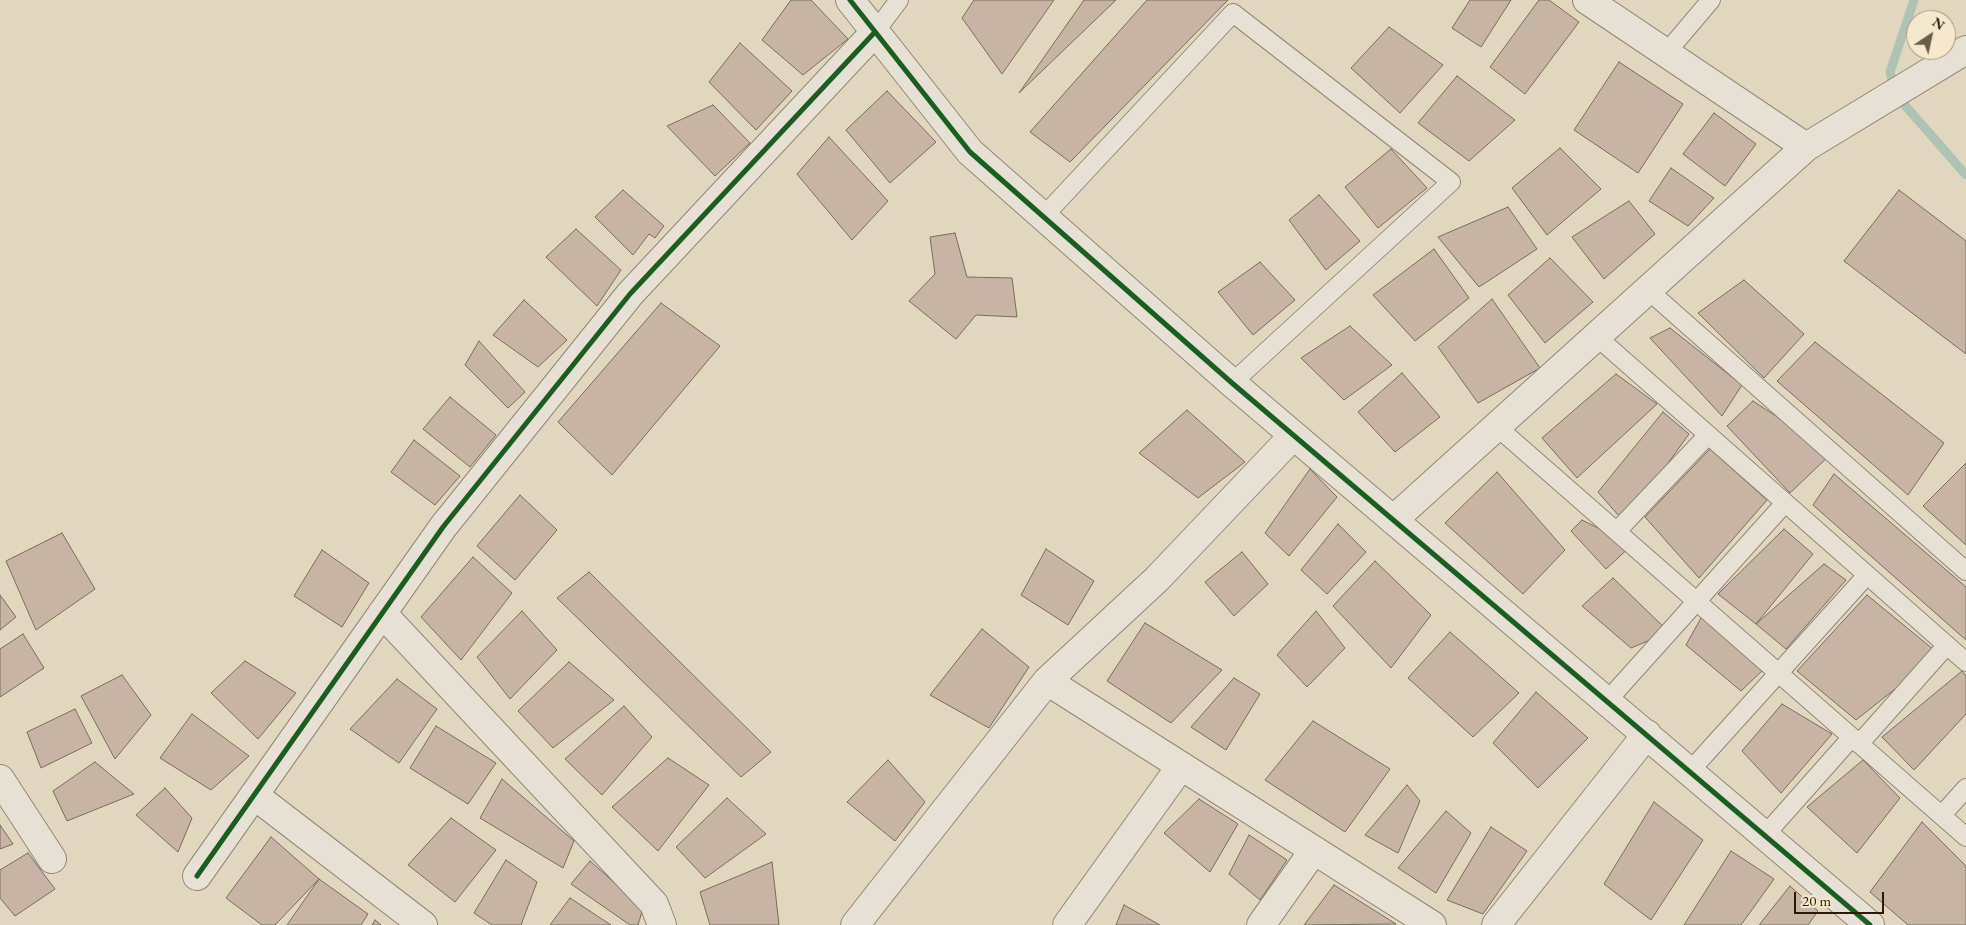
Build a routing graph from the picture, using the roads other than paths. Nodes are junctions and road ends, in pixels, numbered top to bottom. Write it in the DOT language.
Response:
graph roads {
  1 [pos="850,0"];
  2 [pos="899,0"];
  3 [pos="1587,0"];
  4 [pos="1711,0"];
  5 [pos="875,32"];
  6 [pos="1966,50"];
  7 [pos="1666,53"];
  8 [pos="1806,147"];
  9 [pos="1043,217"];
  10 [pos="1648,290"];
  11 [pos="1596,336"];
  12 [pos="1232,384"];
  13 [pos="1496,426"];
  14 [pos="1708,435"];
  15 [pos="1293,436"];
  16 [pos="1785,503"];
  17 [pos="1393,520"];
  18 [pos="1617,531"];
  19 [pos="1966,571"];
  20 [pos="1867,575"];
  21 [pos="1696,601"];
  22 [pos="382,613"];
  23 [pos="1947,645"];
  24 [pos="1966,662"];
  25 [pos="1779,673"];
  26 [pos="1047,681"];
  27 [pos="1607,701"];
  28 [pos="1646,734"];
  29 [pos="1856,740"];
  30 [pos="1181,766"];
  31 [pos="1690,771"];
  32 [pos="0,779"];
  33 [pos="1966,788"];
  34 [pos="254,795"];
  35 [pos="1942,815"];
  36 [pos="1765,835"];
  37 [pos="1966,837"];
  38 [pos="1314,850"];
  39 [pos="52,859"];
  40 [pos="197,876"];
  41 [pos="423,925"];
  42 [pos="662,925"];
  43 [pos="854,925"];
  44 [pos="1067,925"];
  45 [pos="1261,925"];
  46 [pos="1432,925"];
  47 [pos="1496,925"];
  48 [pos="1870,925"];
  1 -- 5 [label="street"];
  2 -- 5 [label="lane"];
  3 -- 7 [label="street"];
  4 -- 7 [label="lane"];
  5 -- 9 [label="street"];
  5 -- 22 [label="street"];
  6 -- 8 [label="street"];
  7 -- 8 [label="street"];
  8 -- 10 [label="street"];
  9 -- 12 [label="street"];
  9 -- 12 [label="lane"];
  10 -- 11 [label="street"];
  10 -- 19 [label="lane"];
  11 -- 13 [label="street"];
  11 -- 14 [label="lane"];
  12 -- 15 [label="street"];
  13 -- 17 [label="street"];
  13 -- 18 [label="lane"];
  14 -- 16 [label="lane"];
  14 -- 18 [label="lane"];
  15 -- 17 [label="street"];
  15 -- 26 [label="street"];
  16 -- 20 [label="lane"];
  16 -- 21 [label="lane"];
  17 -- 27 [label="street"];
  18 -- 21 [label="lane"];
  20 -- 23 [label="lane"];
  20 -- 25 [label="lane"];
  21 -- 25 [label="lane"];
  21 -- 27 [label="lane"];
  22 -- 34 [label="street"];
  22 -- 42 [label="street"];
  23 -- 24 [label="lane"];
  23 -- 29 [label="lane"];
  25 -- 29 [label="lane"];
  25 -- 31 [label="lane"];
  26 -- 30 [label="street"];
  26 -- 43 [label="street"];
  27 -- 28 [label="street"];
  28 -- 31 [label="street"];
  28 -- 47 [label="street"];
  29 -- 35 [label="lane"];
  29 -- 36 [label="lane"];
  30 -- 38 [label="street"];
  30 -- 44 [label="street"];
  31 -- 36 [label="street"];
  32 -- 39 [label="street"];
  33 -- 35 [label="lane"];
  34 -- 40 [label="street"];
  34 -- 41 [label="street"];
  35 -- 37 [label="lane"];
  36 -- 48 [label="street"];
  38 -- 45 [label="street"];
  38 -- 46 [label="street"];
}
